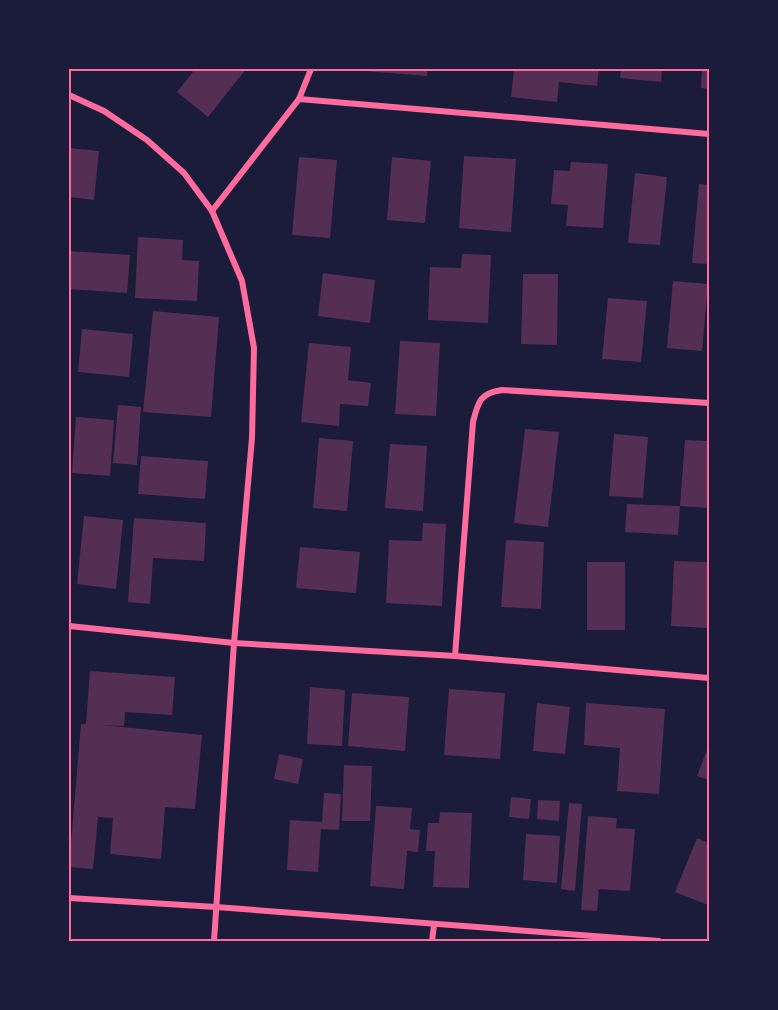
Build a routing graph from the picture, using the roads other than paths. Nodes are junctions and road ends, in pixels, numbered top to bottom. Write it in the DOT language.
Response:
graph roads {
  1 [pos="311,69"];
  2 [pos="69,95"];
  3 [pos="299,99"];
  4 [pos="709,134"];
  5 [pos="212,211"];
  6 [pos="709,403"];
  7 [pos="69,626"];
  8 [pos="234,643"];
  9 [pos="455,656"];
  10 [pos="709,678"];
  11 [pos="69,898"];
  12 [pos="216,907"];
  13 [pos="434,924"];
  14 [pos="214,941"];
  15 [pos="432,941"];
  16 [pos="658,941"];
  1 -- 3 [label="street"];
  2 -- 5 [label="street"];
  3 -- 4 [label="street"];
  3 -- 5 [label="street"];
  5 -- 8 [label="street"];
  6 -- 9 [label="street"];
  7 -- 8 [label="street"];
  8 -- 9 [label="street"];
  8 -- 12 [label="street"];
  9 -- 10 [label="street"];
  11 -- 12 [label="street"];
  12 -- 13 [label="street"];
  12 -- 14 [label="street"];
  13 -- 15 [label="street"];
  13 -- 16 [label="street"];
}
